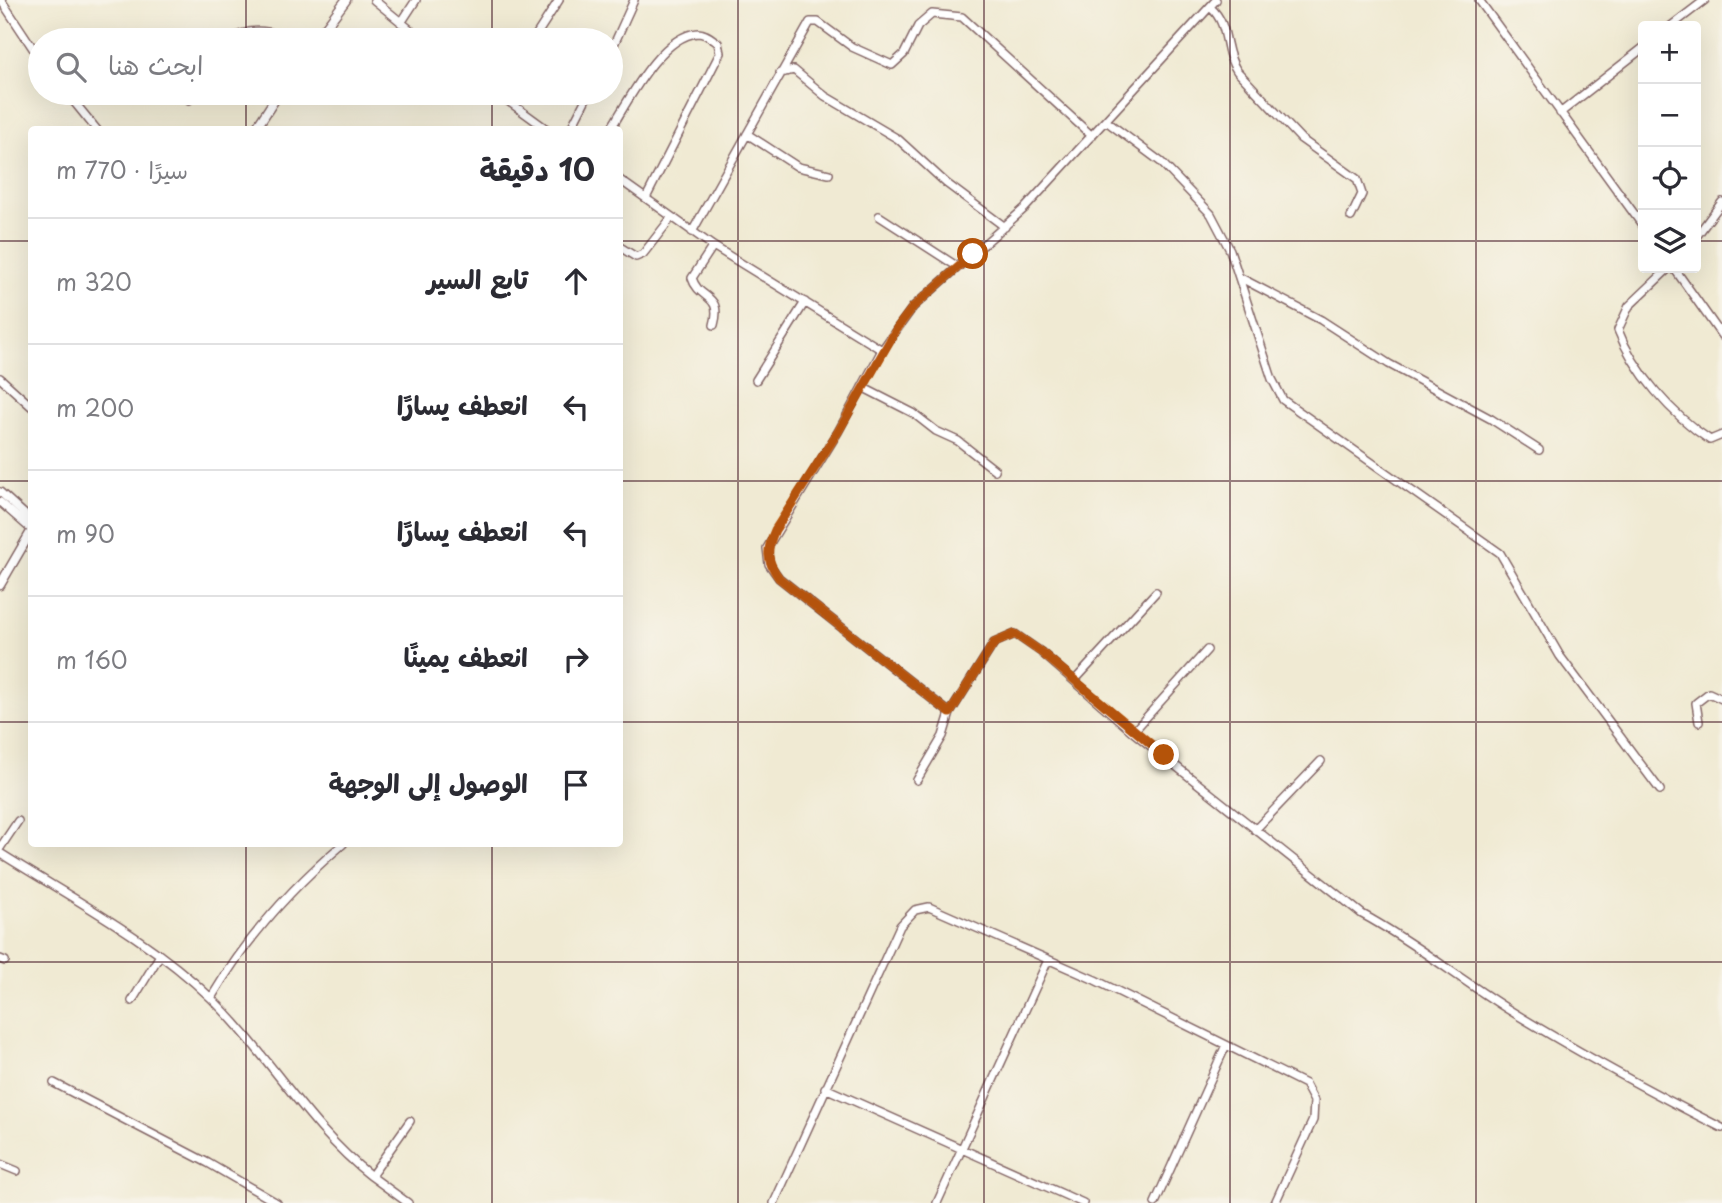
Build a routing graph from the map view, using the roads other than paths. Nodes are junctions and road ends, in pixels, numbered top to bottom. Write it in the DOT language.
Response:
graph roads {
  1 [pos="1,0"];
  2 [pos="346,0"];
  3 [pos="374,0"];
  4 [pos="416,0"];
  5 [pos="559,0"];
  6 [pos="634,0"];
  7 [pos="1216,0"];
  8 [pos="1479,0"];
  9 [pos="1705,0"];
  10 [pos="1211,8"];
  11 [pos="1678,21"];
  12 [pos="401,23"];
  13 [pos="325,28"];
  14 [pos="407,28"];
  15 [pos="541,28"];
  16 [pos="621,28"];
  17 [pos="28,41"];
  18 [pos="1638,52"];
  19 [pos="780,74"];
  20 [pos="76,105"];
  21 [pos="271,105"];
  22 [pos="513,105"];
  23 [pos="583,105"];
  24 [pos="1560,113"];
  25 [pos="1107,121"];
  26 [pos="94,126"];
  27 [pos="258,126"];
  28 [pos="540,126"];
  29 [pos="572,126"];
  30 [pos="613,126"];
  31 [pos="747,134"];
  32 [pos="1092,136"];
  33 [pos="829,174"];
  34 [pos="623,182"];
  35 [pos="646,198"];
  36 [pos="1722,202"];
  37 [pos="879,216"];
  38 [pos="672,217"];
  39 [pos="1351,217"];
  40 [pos="1638,219"];
  41 [pos="1005,227"];
  42 [pos="1701,230"];
  43 [pos="692,232"];
  44 [pos="713,246"];
  45 [pos="623,249"];
  46 [pos="958,267"];
  47 [pos="1666,273"];
  48 [pos="1676,273"];
  49 [pos="1239,277"];
  50 [pos="805,302"];
  51 [pos="714,325"];
  52 [pos="1722,336"];
  53 [pos="882,350"];
  54 [pos="0,378"];
  55 [pos="756,380"];
  56 [pos="862,387"];
  57 [pos="28,403"];
  58 [pos="1722,435"];
  59 [pos="1539,450"];
  60 [pos="995,470"];
  61 [pos="0,492"];
  62 [pos="0,502"];
  63 [pos="28,517"];
  64 [pos="28,526"];
  65 [pos="28,537"];
  66 [pos="0,585"];
  67 [pos="1156,592"];
  68 [pos="1207,650"];
  69 [pos="1075,680"];
  70 [pos="1722,699"];
  71 [pos="950,713"];
  72 [pos="1699,722"];
  73 [pos="1133,732"];
  74 [pos="1321,761"];
  75 [pos="917,780"];
  76 [pos="1660,790"];
  77 [pos="18,821"];
  78 [pos="1255,830"];
  79 [pos="339,847"];
  80 [pos="0,850"];
  81 [pos="160,955"];
  82 [pos="1048,960"];
  83 [pos="211,998"];
  84 [pos="132,1001"];
  85 [pos="1226,1045"];
  86 [pos="54,1083"];
  87 [pos="825,1088"];
  88 [pos="410,1121"];
  89 [pos="1722,1128"];
  90 [pos="962,1147"];
  91 [pos="0,1164"];
  92 [pos="17,1171"];
  93 [pos="371,1176"];
  94 [pos="277,1203"];
  95 [pos="408,1203"];
  96 [pos="774,1203"];
  97 [pos="937,1203"];
  98 [pos="1083,1203"];
  99 [pos="1155,1203"];
  100 [pos="1275,1203"];
  1 -- 17 [label="street"];
  2 -- 13 [label="street"];
  3 -- 12 [label="street"];
  4 -- 12 [label="street"];
  5 -- 15 [label="street"];
  6 -- 16 [label="street"];
  7 -- 10 [label="street"];
  8 -- 24 [label="street"];
  9 -- 11 [label="street"];
  10 -- 25 [label="street"];
  10 -- 39 [label="street"];
  12 -- 14 [label="street"];
  18 -- 24 [label="street"];
  19 -- 31 [label="street"];
  19 -- 32 [label="street"];
  19 -- 41 [label="street"];
  20 -- 26 [label="street"];
  21 -- 27 [label="street"];
  22 -- 28 [label="street"];
  23 -- 29 [label="street"];
  24 -- 40 [label="street"];
  25 -- 32 [label="street"];
  25 -- 49 [label="street"];
  30 -- 35 [label="street"];
  31 -- 33 [label="street"];
  31 -- 43 [label="street"];
  32 -- 41 [label="street"];
  34 -- 35 [label="street"];
  35 -- 38 [label="street"];
  36 -- 42 [label="street"];
  37 -- 46 [label="street"];
  38 -- 43 [label="street"];
  38 -- 45 [label="street"];
  41 -- 46 [label="street"];
  43 -- 44 [label="street"];
  44 -- 50 [label="street"];
  44 -- 51 [label="street"];
  46 -- 53 [label="street"];
  47 -- 58 [label="street"];
  48 -- 52 [label="street"];
  49 -- 59 [label="street"];
  49 -- 76 [label="street"];
  50 -- 53 [label="street"];
  50 -- 55 [label="street"];
  53 -- 56 [label="street"];
  54 -- 57 [label="street"];
  56 -- 60 [label="street"];
  56 -- 71 [label="street"];
  61 -- 63 [label="street"];
  62 -- 64 [label="street"];
  65 -- 66 [label="street"];
  67 -- 69 [label="street"];
  68 -- 73 [label="street"];
  69 -- 71 [label="street"];
  69 -- 73 [label="street"];
  70 -- 72 [label="street"];
  71 -- 75 [label="street"];
  73 -- 78 [label="street"];
  74 -- 78 [label="street"];
  77 -- 80 [label="street"];
  78 -- 89 [label="street"];
  79 -- 83 [label="street"];
  80 -- 81 [label="street"];
  81 -- 83 [label="street"];
  81 -- 84 [label="street"];
  82 -- 85 [label="street"];
  82 -- 87 [label="street"];
  82 -- 90 [label="street"];
  83 -- 93 [label="street"];
  85 -- 99 [label="street"];
  85 -- 100 [label="street"];
  86 -- 94 [label="street"];
  87 -- 90 [label="street"];
  87 -- 96 [label="street"];
  88 -- 93 [label="street"];
  90 -- 97 [label="street"];
  90 -- 98 [label="street"];
  91 -- 92 [label="street"];
  93 -- 95 [label="street"];
}
